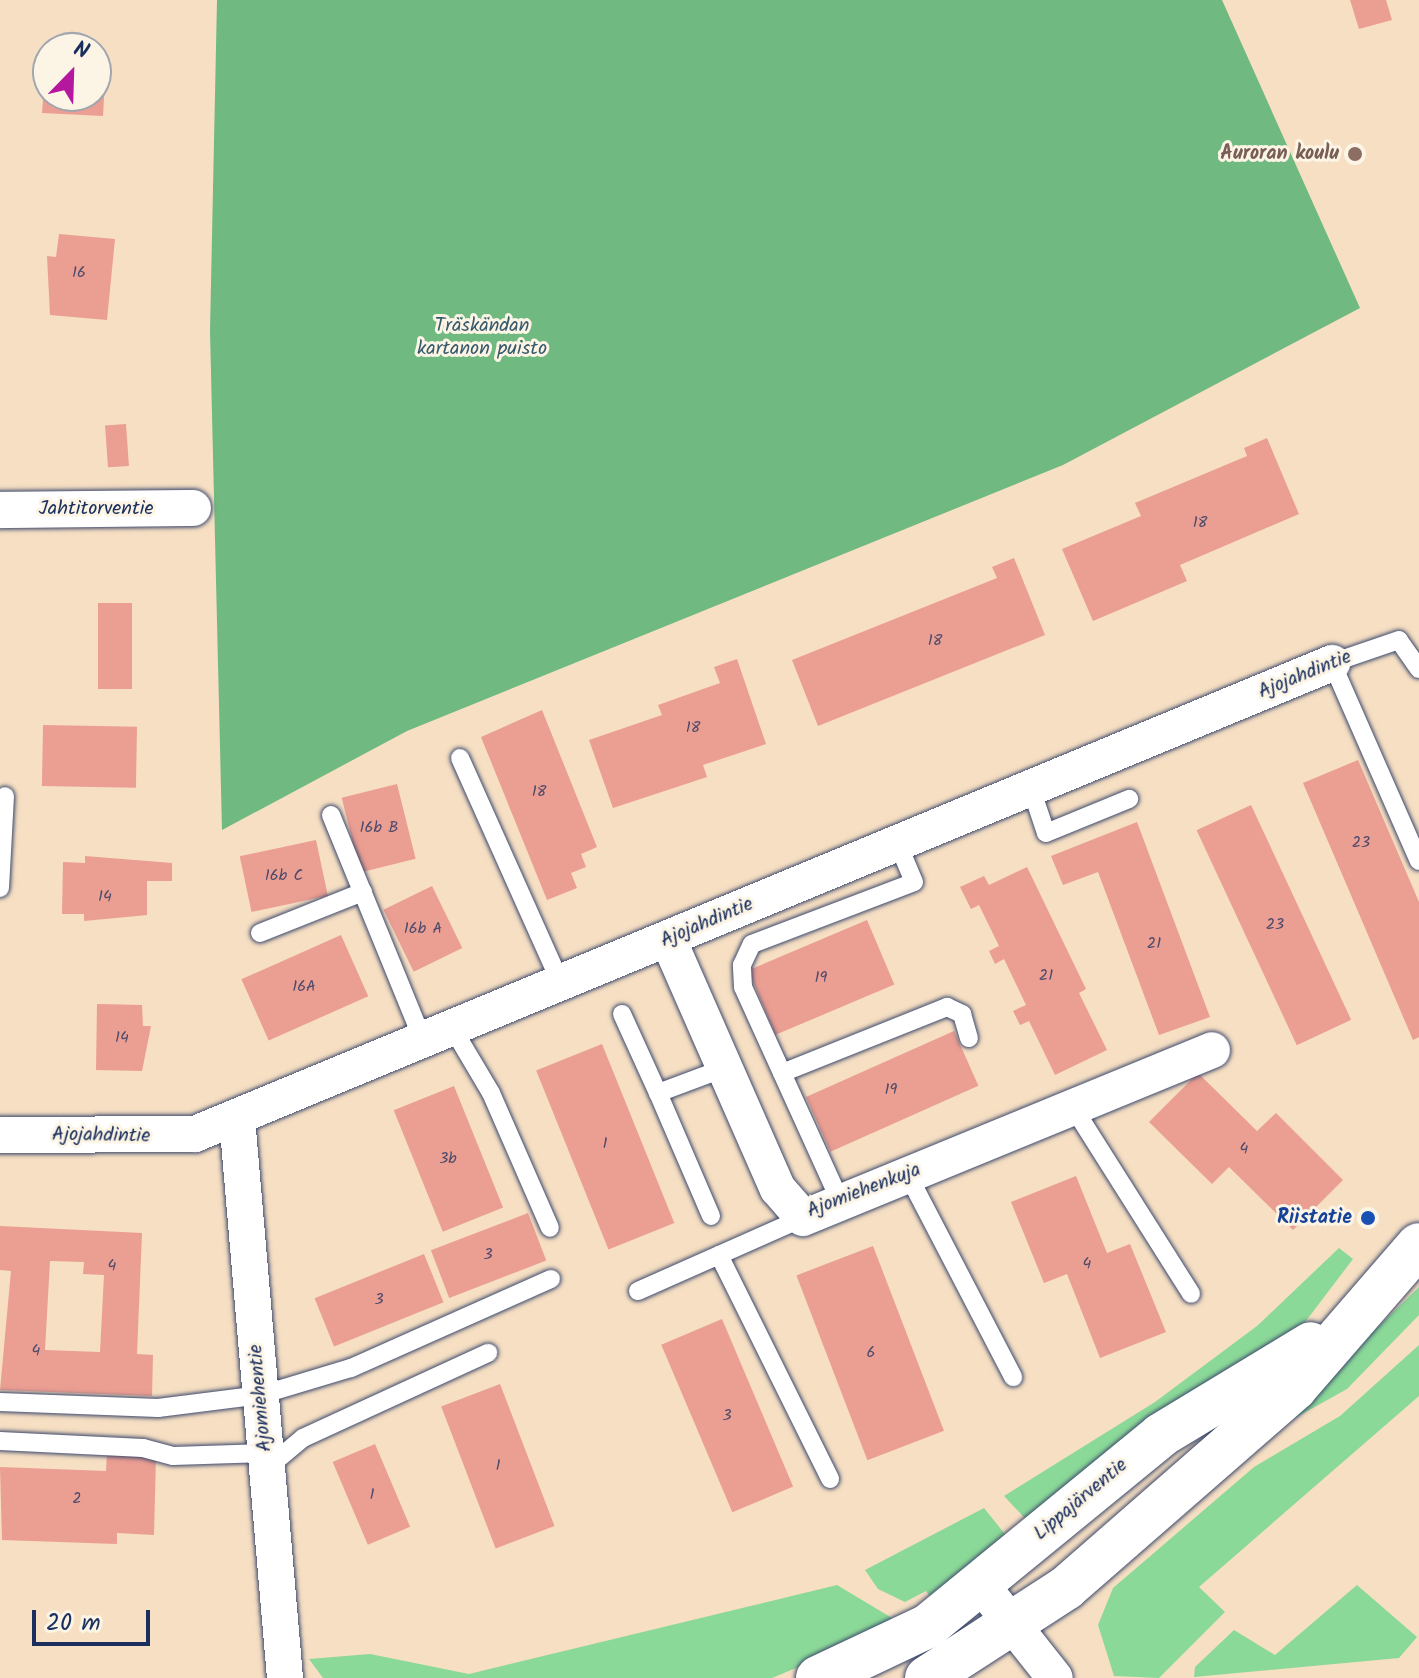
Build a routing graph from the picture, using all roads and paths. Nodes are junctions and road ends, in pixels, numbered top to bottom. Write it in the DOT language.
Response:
graph roads {
  1 [pos="193,508"];
  2 [pos="0,510"];
  3 [pos="1332,663"];
  4 [pos="1419,669"];
  5 [pos="460,758"];
  6 [pos="1031,788"];
  7 [pos="5,796"];
  8 [pos="1129,799"];
  9 [pos="331,815"];
  10 [pos="898,844"];
  11 [pos="1419,861"];
  12 [pos="0,888"];
  13 [pos="363,892"];
  14 [pos="260,933"];
  15 [pos="668,939"];
  16 [pos="561,984"];
  17 [pos="622,1014"];
  18 [pos="438,1035"];
  19 [pos="969,1038"];
  20 [pos="1212,1050"];
  21 [pos="725,1068"];
  22 [pos="782,1073"];
  23 [pos="658,1093"];
  24 [pos="1073,1107"];
  25 [pos="237,1118"];
  26 [pos="0,1135"];
  27 [pos="908,1175"];
  28 [pos="841,1203"];
  29 [pos="711,1216"];
  30 [pos="803,1218"];
  31 [pos="550,1228"];
  32 [pos="1419,1245"];
  33 [pos="719,1255"];
  34 [pos="551,1279"];
  35 [pos="638,1291"];
  36 [pos="1191,1294"];
  37 [pos="1347,1322"];
  38 [pos="488,1353"];
  39 [pos="1013,1377"];
  40 [pos="261,1395"];
  41 [pos="0,1402"];
  42 [pos="0,1441"];
  43 [pos="267,1460"];
  44 [pos="830,1479"];
  45 [pos="982,1586"];
  46 [pos="1014,1626"];
  47 [pos="285,1678"];
  48 [pos="818,1678"];
  49 [pos="927,1678"];
  50 [pos="1055,1678"];
  1 -- 2 [label="street, Jahtitorventie"];
  3 -- 4 [label="lane, Ajojahdintie"];
  3 -- 6 [label="street, Ajojahdintie"];
  3 -- 11 [label="lane"];
  5 -- 16 [label="lane"];
  6 -- 8 [label="lane"];
  6 -- 10 [label="street, Ajojahdintie"];
  7 -- 12 [label="lane"];
  9 -- 13 [label="lane"];
  10 -- 15 [label="street, Ajojahdintie"];
  10 -- 22 [label="lane"];
  13 -- 14 [label="lane"];
  13 -- 18 [label="lane"];
  15 -- 16 [label="street, Ajojahdintie"];
  15 -- 21 [label="street, Ajomiehenkuja"];
  16 -- 18 [label="street, Ajojahdintie"];
  17 -- 23 [label="lane"];
  18 -- 25 [label="street, Ajojahdintie"];
  18 -- 31 [label="lane"];
  19 -- 22 [label="lane"];
  20 -- 24 [label="street, Ajomiehenkuja"];
  21 -- 23 [label="lane"];
  21 -- 30 [label="street, Ajomiehenkuja"];
  22 -- 28 [label="lane"];
  23 -- 29 [label="lane"];
  24 -- 27 [label="street, Ajomiehenkuja"];
  24 -- 36 [label="lane"];
  25 -- 26 [label="street, Ajojahdintie"];
  25 -- 40 [label="street, Ajomiehentie"];
  27 -- 28 [label="street, Ajomiehenkuja"];
  27 -- 39 [label="lane"];
  28 -- 30 [label="street, Ajomiehenkuja"];
  30 -- 33 [label="lane"];
  32 -- 37 [label="main road, Lippajärventie"];
  33 -- 35 [label="lane"];
  33 -- 44 [label="lane"];
  34 -- 40 [label="lane"];
  37 -- 45 [label="main road, Lippajärventie"];
  37 -- 46 [label="main road, Lippajärventie"];
  38 -- 43 [label="lane"];
  40 -- 41 [label="lane"];
  40 -- 43 [label="street, Ajomiehentie"];
  42 -- 43 [label="lane"];
  43 -- 47 [label="street, Ajomiehentie"];
  45 -- 46 [label="street"];
  45 -- 48 [label="main road, Lippajärventie"];
  46 -- 49 [label="main road, Lippajärventie"];
  46 -- 50 [label="street"];
}
